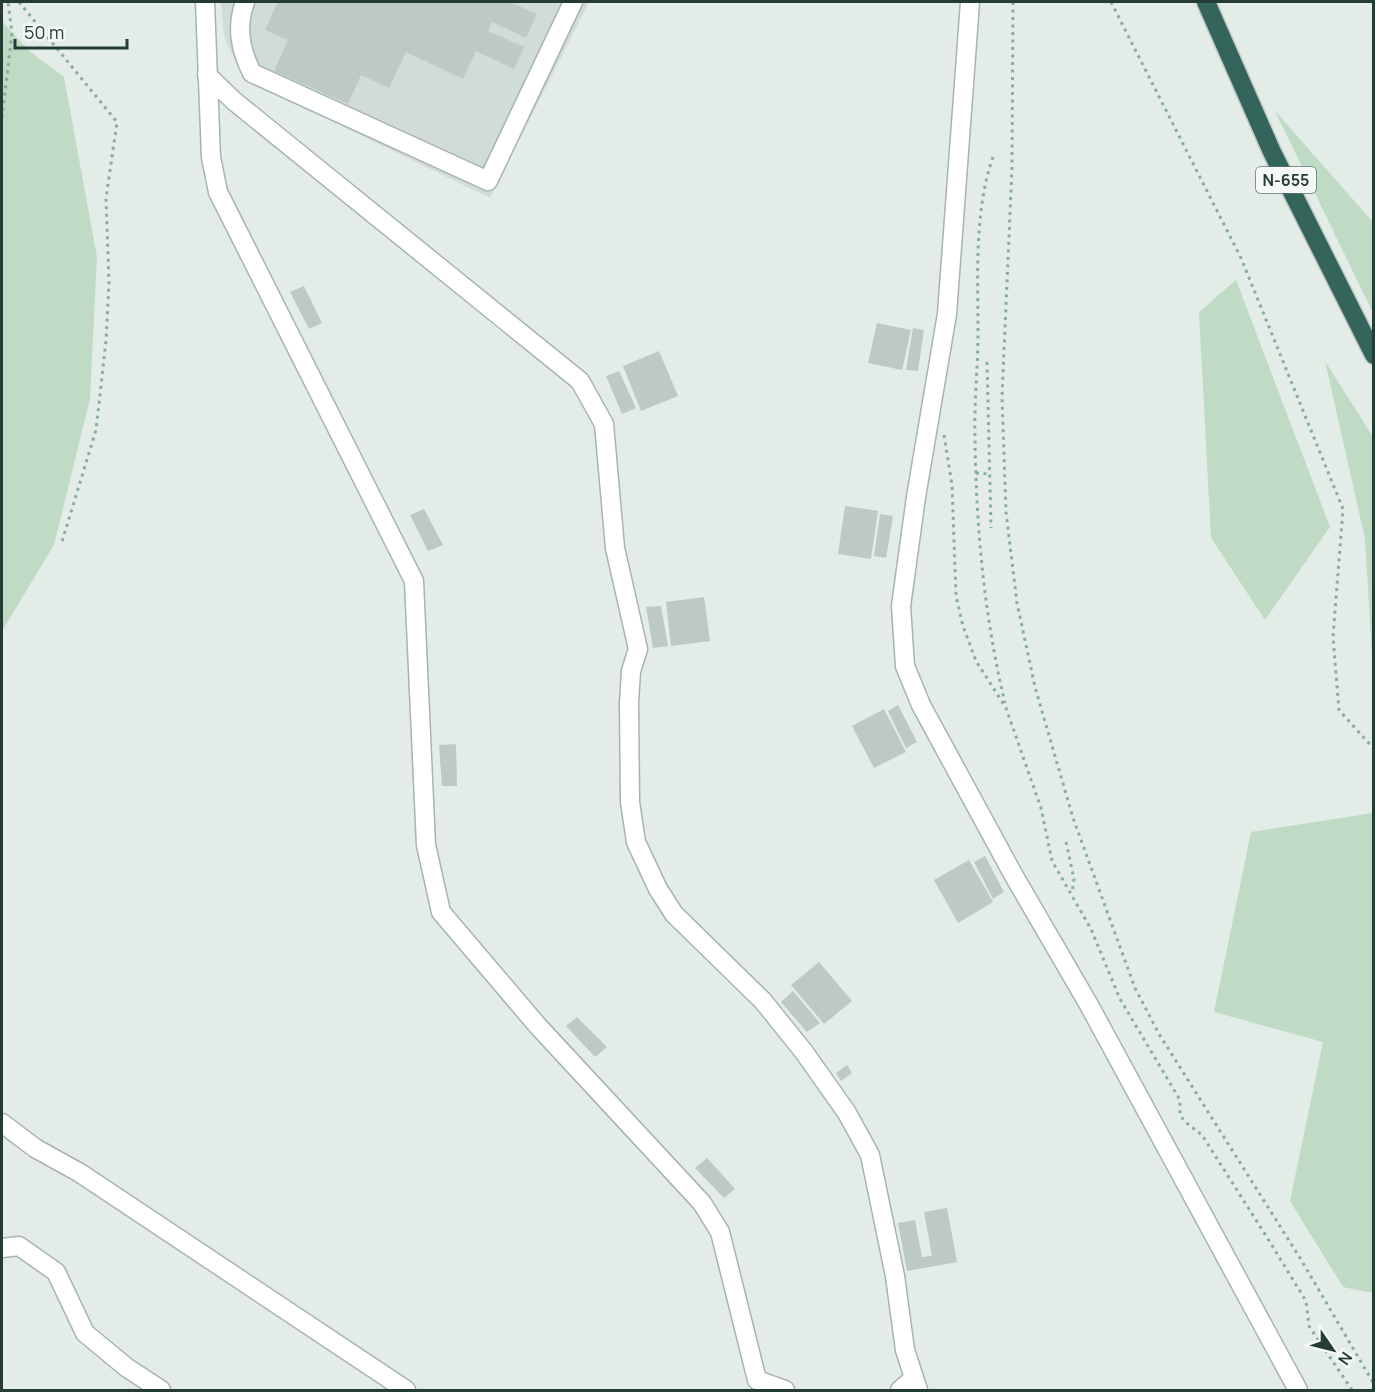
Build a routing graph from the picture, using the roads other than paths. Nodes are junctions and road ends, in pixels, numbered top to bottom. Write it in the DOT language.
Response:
graph roads {
  1 [pos="205,2"];
  2 [pos="244,2"];
  3 [pos="573,2"];
  4 [pos="970,2"];
  5 [pos="1206,2"];
  6 [pos="207,75"];
  7 [pos="1374,354"];
  8 [pos="2,1123"];
  9 [pos="2,1248"];
  10 [pos="916,1384"];
  11 [pos="758,1387"];
  12 [pos="161,1390"];
  13 [pos="406,1390"];
  14 [pos="785,1390"];
  15 [pos="900,1390"];
  16 [pos="1298,1390"];
  1 -- 6 [label="lane"];
  2 -- 3 [label="lane"];
  4 -- 16 [label="lane"];
  5 -- 7 [label="highway, N-655"];
  6 -- 10 [label="lane"];
  6 -- 11 [label="lane"];
  8 -- 13 [label="lane"];
  9 -- 12 [label="lane"];
  10 -- 15 [label="lane"];
  11 -- 14 [label="lane"];
}
